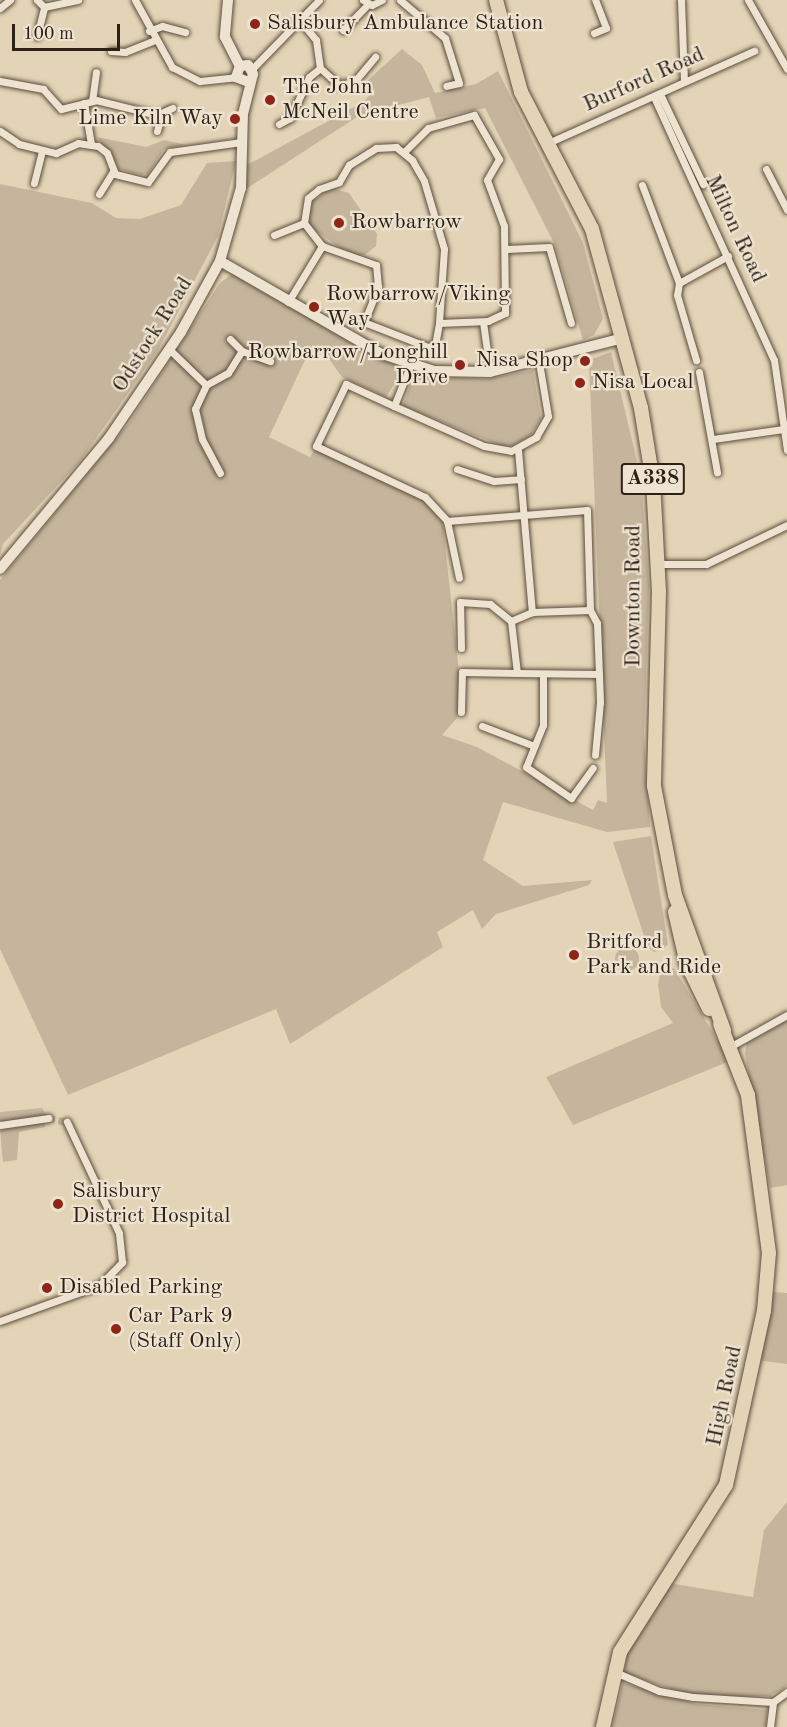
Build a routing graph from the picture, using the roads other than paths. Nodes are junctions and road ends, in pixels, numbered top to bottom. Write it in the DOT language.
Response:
graph roads {
  1 [pos="10,0"];
  2 [pos="37,0"];
  3 [pos="78,0"];
  4 [pos="135,0"];
  5 [pos="228,0"];
  6 [pos="319,0"];
  7 [pos="382,0"];
  8 [pos="400,0"];
  9 [pos="496,0"];
  10 [pos="595,0"];
  11 [pos="681,0"];
  12 [pos="748,0"];
  13 [pos="366,2"];
  14 [pos="44,7"];
  15 [pos="0,8"];
  16 [pos="299,19"];
  17 [pos="343,30"];
  18 [pos="149,31"];
  19 [pos="185,32"];
  20 [pos="594,33"];
  21 [pos="37,36"];
  22 [pos="154,40"];
  23 [pos="111,51"];
  24 [pos="754,51"];
  25 [pos="375,57"];
  26 [pos="240,66"];
  27 [pos="320,68"];
  28 [pos="252,69"];
  29 [pos="787,69"];
  30 [pos="96,72"];
  31 [pos="241,79"];
  32 [pos="0,81"];
  33 [pos="468,81"];
  34 [pos="684,81"];
  35 [pos="459,83"];
  36 [pos="446,86"];
  37 [pos="657,95"];
  38 [pos="92,100"];
  39 [pos="84,104"];
  40 [pos="172,108"];
  41 [pos="161,116"];
  42 [pos="279,124"];
  43 [pos="0,131"];
  44 [pos="157,131"];
  45 [pos="241,142"];
  46 [pos="548,143"];
  47 [pos="91,144"];
  48 [pos="42,150"];
  49 [pos="404,152"];
  50 [pos="766,169"];
  51 [pos="113,172"];
  52 [pos="34,183"];
  53 [pos="703,184"];
  54 [pos="642,185"];
  55 [pos="99,194"];
  56 [pos="784,197"];
  57 [pos="787,210"];
  58 [pos="304,222"];
  59 [pos="274,235"];
  60 [pos="322,246"];
  61 [pos="507,249"];
  62 [pos="728,256"];
  63 [pos="220,261"];
  64 [pos="679,283"];
  65 [pos="288,302"];
  66 [pos="483,322"];
  67 [pos="439,323"];
  68 [pos="571,323"];
  69 [pos="623,338"];
  70 [pos="230,339"];
  71 [pos="170,350"];
  72 [pos="242,351"];
  73 [pos="696,360"];
  74 [pos="270,361"];
  75 [pos="539,362"];
  76 [pos="410,366"];
  77 [pos="490,372"];
  78 [pos="699,372"];
  79 [pos="206,385"];
  80 [pos="394,406"];
  81 [pos="783,429"];
  82 [pos="713,440"];
  83 [pos="518,450"];
  84 [pos="787,450"];
  85 [pos="457,469"];
  86 [pos="219,470"];
  87 [pos="717,472"];
  88 [pos="521,479"];
  89 [pos="523,514"];
  90 [pos="447,521"];
  91 [pos="787,525"];
  92 [pos="658,564"];
  93 [pos="0,569"];
  94 [pos="459,578"];
  95 [pos="590,610"];
  96 [pos="532,612"];
  97 [pos="512,621"];
  98 [pos="461,648"];
  99 [pos="461,662"];
  100 [pos="462,672"];
  101 [pos="517,673"];
  102 [pos="599,674"];
  103 [pos="543,678"];
  104 [pos="462,712"];
  105 [pos="483,726"];
  106 [pos="534,746"];
  107 [pos="595,755"];
  108 [pos="593,768"];
  109 [pos="787,1015"];
  110 [pos="733,1045"];
  111 [pos="48,1118"];
  112 [pos="67,1122"];
  113 [pos="0,1125"];
  114 [pos="0,1321"];
  115 [pos="613,1671"];
  116 [pos="787,1692"];
  117 [pos="773,1702"];
  118 [pos="603,1727"];
  119 [pos="770,1727"];
  1 -- 15 [label="street"];
  2 -- 14 [label="street"];
  3 -- 14 [label="street"];
  4 -- 18 [label="street"];
  5 -- 26 [label="street"];
  6 -- 16 [label="street, Odstock Road"];
  7 -- 13 [label="street"];
  8 -- 35 [label="street"];
  9 -- 46 [label="highway, Downton Road / A338"];
  10 -- 20 [label="street"];
  11 -- 34 [label="street"];
  12 -- 29 [label="street"];
  13 -- 17 [label="street"];
  14 -- 21 [label="street"];
  16 -- 27 [label="street"];
  16 -- 28 [label="street, Odstock Road"];
  18 -- 19 [label="street"];
  18 -- 22 [label="street"];
  22 -- 23 [label="street"];
  22 -- 31 [label="street"];
  24 -- 34 [label="street, Burford Road"];
  25 -- 27 [label="street"];
  26 -- 28 [label="street"];
  26 -- 31 [label="street, Odstock Road"];
  27 -- 42 [label="street"];
  28 -- 31 [label="street, Odstock Road"];
  30 -- 38 [label="street"];
  31 -- 45 [label="street, Odstock Road"];
  32 -- 39 [label="street"];
  33 -- 35 [label="street"];
  34 -- 37 [label="street, Burford Road"];
  35 -- 36 [label="street"];
  37 -- 46 [label="street, Burford Road"];
  37 -- 53 [label="street"];
  37 -- 62 [label="street, Milton Road"];
  38 -- 39 [label="street"];
  38 -- 41 [label="street"];
  39 -- 47 [label="street"];
  40 -- 41 [label="street"];
  41 -- 44 [label="street"];
  43 -- 48 [label="street"];
  45 -- 51 [label="street"];
  45 -- 63 [label="street, Odstock Road"];
  46 -- 69 [label="highway, Downton Road / A338"];
  47 -- 48 [label="street"];
  47 -- 51 [label="street"];
  48 -- 52 [label="street"];
  49 -- 58 [label="street"];
  49 -- 61 [label="street"];
  49 -- 67 [label="street"];
  50 -- 56 [label="street"];
  51 -- 55 [label="street"];
  54 -- 64 [label="street"];
  56 -- 57 [label="street"];
  58 -- 59 [label="street"];
  58 -- 60 [label="street"];
  60 -- 65 [label="street"];
  60 -- 67 [label="street"];
  61 -- 66 [label="street"];
  61 -- 68 [label="street"];
  62 -- 64 [label="street"];
  62 -- 81 [label="street, Milton Road"];
  63 -- 65 [label="street"];
  63 -- 71 [label="street, Odstock Road"];
  64 -- 73 [label="street"];
  65 -- 76 [label="street"];
  66 -- 67 [label="street"];
  66 -- 77 [label="street"];
  69 -- 75 [label="street"];
  69 -- 92 [label="highway, Downton Road / A338"];
  70 -- 72 [label="street"];
  71 -- 79 [label="street"];
  71 -- 93 [label="street, Odstock Road"];
  72 -- 74 [label="street"];
  72 -- 79 [label="street"];
  75 -- 77 [label="street"];
  75 -- 83 [label="street"];
  76 -- 77 [label="street"];
  76 -- 80 [label="street"];
  78 -- 82 [label="street"];
  79 -- 86 [label="street"];
  80 -- 83 [label="street"];
  80 -- 90 [label="street"];
  81 -- 82 [label="street"];
  81 -- 84 [label="street, Milton Road"];
  82 -- 87 [label="street"];
  83 -- 88 [label="street"];
  85 -- 88 [label="street"];
  88 -- 89 [label="street"];
  89 -- 90 [label="street"];
  89 -- 95 [label="street"];
  89 -- 96 [label="street"];
  90 -- 94 [label="street"];
  91 -- 92 [label="street"];
  92 -- 110 [label="highway, Downton Road / A338"];
  95 -- 96 [label="street"];
  95 -- 102 [label="street"];
  96 -- 97 [label="street"];
  97 -- 98 [label="street"];
  97 -- 101 [label="street"];
  99 -- 100 [label="street"];
  100 -- 101 [label="street"];
  100 -- 104 [label="street"];
  101 -- 103 [label="street"];
  102 -- 103 [label="street"];
  102 -- 107 [label="street"];
  103 -- 106 [label="street"];
  105 -- 106 [label="street"];
  106 -- 108 [label="street"];
  109 -- 110 [label="street"];
  110 -- 115 [label="highway, High Road / A338"];
  111 -- 113 [label="street"];
  112 -- 114 [label="street"];
  115 -- 117 [label="street"];
  115 -- 118 [label="highway, High Road / A338"];
  116 -- 117 [label="street"];
  117 -- 119 [label="street"];
}
